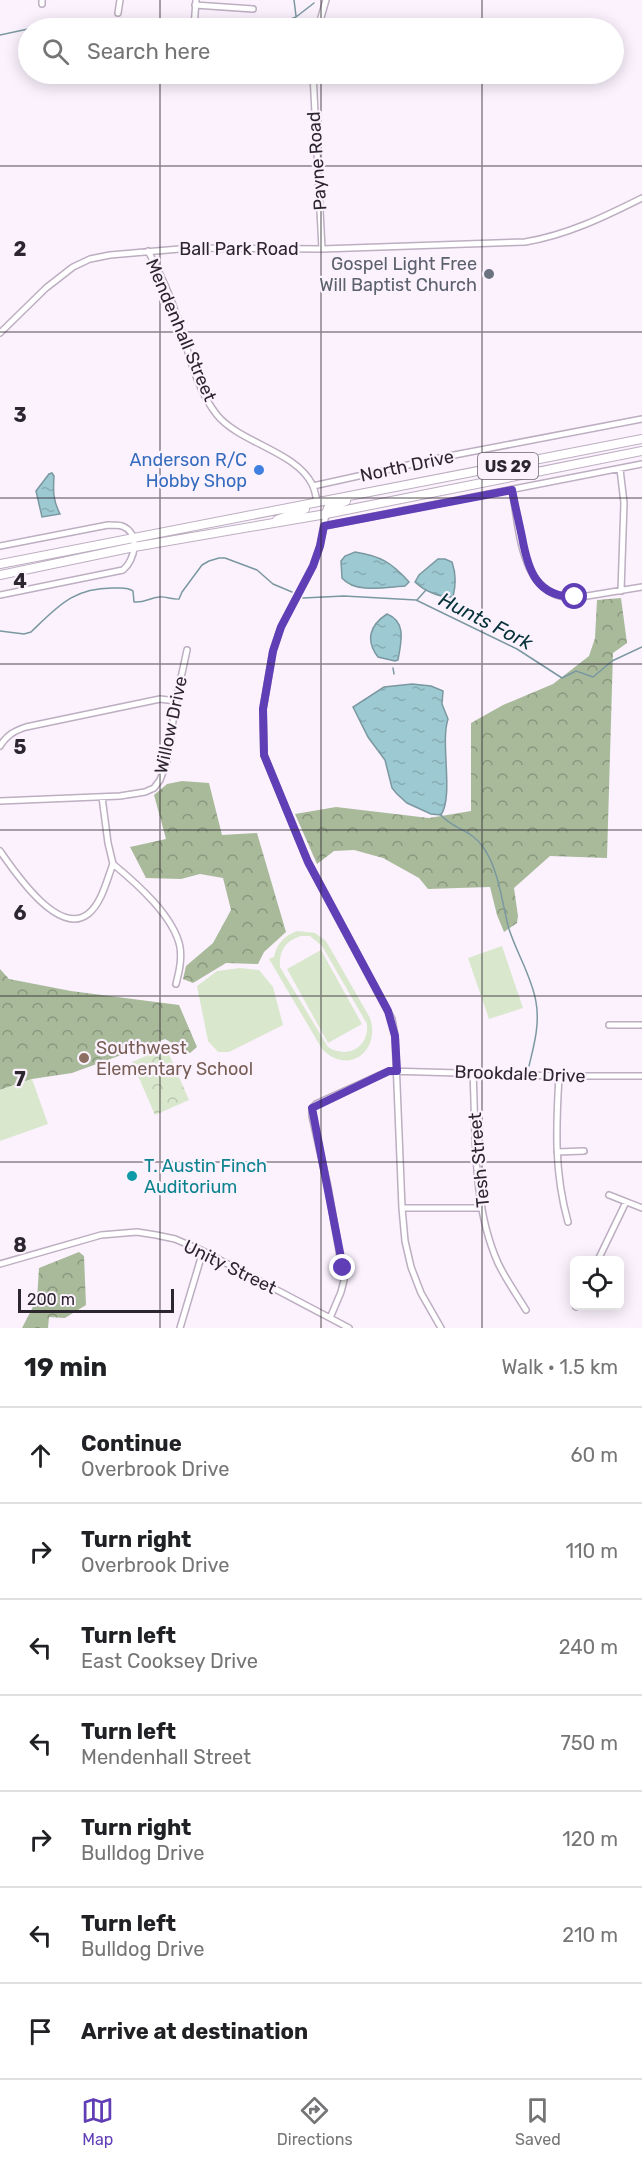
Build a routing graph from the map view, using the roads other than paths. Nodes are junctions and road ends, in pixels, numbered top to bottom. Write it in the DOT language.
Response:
graph roads {
  1 [pos="120,0"];
  2 [pos="326,0"];
  3 [pos="195,3"];
  4 [pos="253,9"];
  5 [pos="118,14"];
  6 [pos="194,18"];
  7 [pos="321,18"];
  8 [pos="314,84"];
  9 [pos="642,198"];
  10 [pos="322,249"];
  11 [pos="148,251"];
  12 [pos="0,333"];
  13 [pos="642,419"];
  14 [pos="642,439"];
  15 [pos="642,451"];
  16 [pos="642,464"];
  17 [pos="620,468"];
  18 [pos="313,486"];
  19 [pos="512,490"];
  20 [pos="362,495"];
  21 [pos="317,502"];
  22 [pos="326,514"];
  23 [pos="267,524"];
  24 [pos="324,526"];
  25 [pos="133,538"];
  26 [pos="0,546"];
  27 [pos="134,547"];
  28 [pos="0,564"];
  29 [pos="0,575"];
  30 [pos="642,587"];
  31 [pos="621,591"];
  32 [pos="0,595"];
  33 [pos="186,650"];
  34 [pos="176,701"];
  35 [pos="0,746"];
  36 [pos="102,797"];
  37 [pos="0,801"];
  38 [pos="0,851"];
  39 [pos="113,864"];
  40 [pos="177,984"];
  41 [pos="609,1025"];
  42 [pos="642,1025"];
  43 [pos="397,1071"];
  44 [pos="473,1072"];
  45 [pos="559,1076"];
  46 [pos="642,1076"];
  47 [pos="584,1151"];
  48 [pos="557,1152"];
  49 [pos="609,1195"];
  50 [pos="626,1202"];
  51 [pos="402,1208"];
  52 [pos="482,1208"];
  53 [pos="642,1208"];
  54 [pos="568,1222"];
  55 [pos="202,1251"];
  56 [pos="600,1256"];
  57 [pos="0,1264"];
  58 [pos="526,1310"];
  59 [pos="330,1318"];
  60 [pos="180,1328"];
  61 [pos="349,1328"];
  62 [pos="441,1328"];
  1 -- 5 [label="street"];
  2 -- 7 [label="street"];
  3 -- 4 [label="street"];
  3 -- 6 [label="street"];
  8 -- 10 [label="street, Payne Road"];
  9 -- 10 [label="street, Ball Park Road"];
  10 -- 11 [label="street, Ball Park Road"];
  11 -- 12 [label="street, Ball Park Road"];
  11 -- 18 [label="street, Mendenhall Street"];
  13 -- 18 [label="street, North Drive"];
  14 -- 20 [label="highway, US 29"];
  15 -- 22 [label="highway, US 29"];
  16 -- 17 [label="street"];
  17 -- 19 [label="street"];
  17 -- 31 [label="street"];
  18 -- 21 [label="street, Mendenhall Street"];
  19 -- 24 [label="street"];
  19 -- 31 [label="street"];
  20 -- 21 [label="highway, US 29"];
  20 -- 22 [label="highway"];
  21 -- 23 [label="highway"];
  21 -- 25 [label="highway, US 29"];
  22 -- 23 [label="highway, US 29"];
  22 -- 24 [label="street"];
  23 -- 27 [label="highway, US 29"];
  24 -- 43 [label="street"];
  25 -- 26 [label="street"];
  25 -- 27 [label="street"];
  25 -- 28 [label="highway, US 29"];
  27 -- 29 [label="highway, US 29"];
  27 -- 32 [label="street"];
  30 -- 31 [label="street"];
  33 -- 34 [label="street, Willow Drive"];
  34 -- 35 [label="street"];
  34 -- 36 [label="street, Willow Drive"];
  36 -- 37 [label="street, Willow Drive"];
  36 -- 39 [label="street"];
  38 -- 39 [label="street"];
  39 -- 40 [label="street"];
  41 -- 42 [label="street"];
  43 -- 44 [label="street, Brookdale Drive"];
  43 -- 51 [label="street"];
  43 -- 59 [label="street, Brookdale Drive"];
  44 -- 45 [label="street, Brookdale Drive"];
  44 -- 52 [label="street, Tesh Street"];
  45 -- 46 [label="street, Brookdale Drive"];
  45 -- 48 [label="street"];
  47 -- 48 [label="street"];
  48 -- 54 [label="street"];
  49 -- 50 [label="street"];
  50 -- 53 [label="street"];
  50 -- 56 [label="street"];
  51 -- 52 [label="street"];
  51 -- 62 [label="street"];
  52 -- 58 [label="street, Tesh Street"];
  55 -- 57 [label="street, Unity Street"];
  55 -- 59 [label="street, Unity Street"];
  55 -- 60 [label="street"];
  59 -- 61 [label="street, Unity Street"];
}
